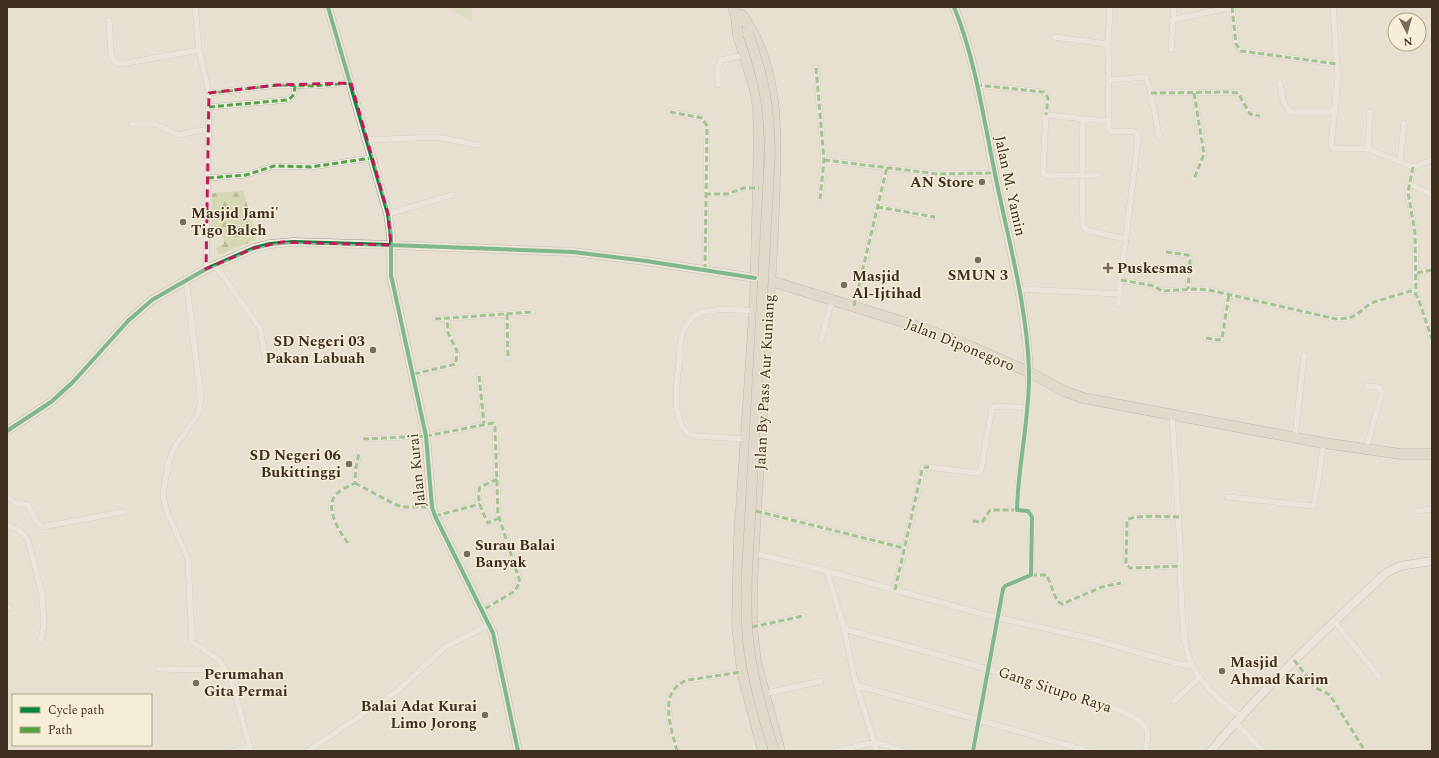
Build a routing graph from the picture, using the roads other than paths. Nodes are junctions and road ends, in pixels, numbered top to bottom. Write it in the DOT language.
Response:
graph roads {
  1 [pos="195,7"];
  2 [pos="328,7"];
  3 [pos="733,7"];
  4 [pos="954,7"];
  5 [pos="1110,7"];
  6 [pos="1174,7"];
  7 [pos="1232,7"];
  8 [pos="1333,7"];
  9 [pos="739,13"];
  10 [pos="108,20"];
  11 [pos="1172,20"];
  12 [pos="746,34"];
  13 [pos="1054,38"];
  14 [pos="1108,44"];
  15 [pos="199,50"];
  16 [pos="1171,50"];
  17 [pos="745,55"];
  18 [pos="1337,64"];
  19 [pos="816,68"];
  20 [pos="1109,80"];
  21 [pos="351,83"];
  22 [pos="1280,84"];
  23 [pos="718,85"];
  24 [pos="976,85"];
  25 [pos="295,86"];
  26 [pos="209,93"];
  27 [pos="1151,93"];
  28 [pos="1194,93"];
  29 [pos="209,107"];
  30 [pos="670,112"];
  31 [pos="1335,112"];
  32 [pos="1370,112"];
  33 [pos="1046,114"];
  34 [pos="1260,116"];
  35 [pos="1083,118"];
  36 [pos="1108,121"];
  37 [pos="1404,123"];
  38 [pos="132,124"];
  39 [pos="209,130"];
  40 [pos="1159,136"];
  41 [pos="367,140"];
  42 [pos="478,145"];
  43 [pos="1368,150"];
  44 [pos="372,158"];
  45 [pos="824,160"];
  46 [pos="1432,160"];
  47 [pos="1400,162"];
  48 [pos="887,167"];
  49 [pos="1413,167"];
  50 [pos="994,173"];
  51 [pos="1098,175"];
  52 [pos="1082,176"];
  53 [pos="208,178"];
  54 [pos="1194,179"];
  55 [pos="1410,184"];
  56 [pos="759,188"];
  57 [pos="705,194"];
  58 [pos="452,195"];
  59 [pos="1432,195"];
  60 [pos="820,199"];
  61 [pos="877,207"];
  62 [pos="388,214"];
  63 [pos="935,217"];
  64 [pos="1126,239"];
  65 [pos="391,244"];
  66 [pos="1166,252"];
  67 [pos="215,265"];
  68 [pos="206,268"];
  69 [pos="1432,270"];
  70 [pos="705,271"];
  71 [pos="1417,272"];
  72 [pos="755,278"];
  73 [pos="186,279"];
  74 [pos="770,280"];
  75 [pos="1121,280"];
  76 [pos="1019,289"];
  77 [pos="1188,289"];
  78 [pos="1119,294"];
  79 [pos="1229,294"];
  80 [pos="1416,294"];
  81 [pos="832,300"];
  82 [pos="1119,304"];
  83 [pos="854,306"];
  84 [pos="754,311"];
  85 [pos="533,312"];
  86 [pos="507,314"];
  87 [pos="435,319"];
  88 [pos="447,319"];
  89 [pos="1206,338"];
  90 [pos="1432,339"];
  91 [pos="821,340"];
  92 [pos="333,355"];
  93 [pos="1304,355"];
  94 [pos="508,358"];
  95 [pos="750,368"];
  96 [pos="764,370"];
  97 [pos="1029,372"];
  98 [pos="414,374"];
  99 [pos="479,376"];
  100 [pos="1367,386"];
  101 [pos="1028,408"];
  102 [pos="1172,416"];
  103 [pos="484,423"];
  104 [pos="7,431"];
  105 [pos="426,436"];
  106 [pos="1295,438"];
  107 [pos="363,439"];
  108 [pos="747,439"];
  109 [pos="1324,443"];
  110 [pos="1366,449"];
  111 [pos="359,452"];
  112 [pos="1432,454"];
  113 [pos="497,479"];
  114 [pos="355,484"];
  115 [pos="7,497"];
  116 [pos="1228,497"];
  117 [pos="480,504"];
  118 [pos="432,506"];
  119 [pos="1432,509"];
  120 [pos="756,511"];
  121 [pos="1418,511"];
  122 [pos="124,512"];
  123 [pos="435,516"];
  124 [pos="1179,517"];
  125 [pos="499,518"];
  126 [pos="7,525"];
  127 [pos="348,543"];
  128 [pos="904,548"];
  129 [pos="754,553"];
  130 [pos="1432,561"];
  131 [pos="1181,566"];
  132 [pos="827,571"];
  133 [pos="1031,575"];
  134 [pos="1121,583"];
  135 [pos="895,590"];
  136 [pos="483,610"];
  137 [pos="803,616"];
  138 [pos="997,618"];
  139 [pos="1334,621"];
  140 [pos="490,625"];
  141 [pos="752,627"];
  142 [pos="844,629"];
  143 [pos="41,640"];
  144 [pos="1294,660"];
  145 [pos="1192,666"];
  146 [pos="987,668"];
  147 [pos="159,669"];
  148 [pos="226,670"];
  149 [pos="742,672"];
  150 [pos="1200,677"];
  151 [pos="1380,678"];
  152 [pos="821,681"];
  153 [pos="856,684"];
  154 [pos="764,694"];
  155 [pos="1174,701"];
  156 [pos="979,719"];
  157 [pos="1238,719"];
  158 [pos="875,742"];
  159 [pos="250,749"];
  160 [pos="233,751"];
  161 [pos="308,751"];
  162 [pos="518,751"];
  163 [pos="677,751"];
  164 [pos="763,751"];
  165 [pos="769,751"];
  166 [pos="774,751"];
  167 [pos="780,751"];
  168 [pos="838,751"];
  169 [pos="877,751"];
  170 [pos="903,751"];
  171 [pos="973,751"];
  172 [pos="1088,751"];
  173 [pos="1145,751"];
  174 [pos="1211,751"];
  175 [pos="1264,751"];
  176 [pos="1365,751"];
  1 -- 15 [label="street"];
  2 -- 21 [label="street, Jalan Kurai"];
  3 -- 9 [label="highway, Jalan By Pass Aur Kuniang"];
  4 -- 24 [label="street, Jalan M. Yamin"];
  5 -- 14 [label="street"];
  6 -- 11 [label="street"];
  7 -- 11 [label="street"];
  7 -- 18 [label="street"];
  8 -- 18 [label="street"];
  9 -- 12 [label="highway, Jalan By Pass Aur Kuniang"];
  9 -- 17 [label="highway, Jalan By Pass Aur Kuniang"];
  9 -- 74 [label="highway, Jalan By Pass Aur Kuniang"];
  10 -- 15 [label="street"];
  11 -- 16 [label="street"];
  12 -- 165 [label="highway, Jalan By Pass Aur Kuniang"];
  12 -- 166 [label="highway, Jalan By Pass Aur Kuniang, bridge"];
  13 -- 14 [label="street"];
  14 -- 20 [label="street"];
  15 -- 26 [label="street"];
  17 -- 23 [label="street"];
  17 -- 56 [label="highway, Jalan By Pass Aur Kuniang"];
  18 -- 31 [label="street"];
  19 -- 45 [label="street"];
  20 -- 27 [label="street"];
  20 -- 36 [label="street"];
  21 -- 25 [label="street"];
  21 -- 41 [label="street, Jalan Kurai"];
  22 -- 31 [label="street"];
  24 -- 33 [label="street"];
  24 -- 50 [label="street, Jalan M. Yamin"];
  25 -- 26 [label="street"];
  25 -- 29 [label="street"];
  26 -- 29 [label="street"];
  27 -- 28 [label="street"];
  27 -- 40 [label="street"];
  28 -- 34 [label="street"];
  28 -- 54 [label="street"];
  29 -- 39 [label="street"];
  30 -- 57 [label="street"];
  31 -- 43 [label="street"];
  32 -- 43 [label="street"];
  33 -- 35 [label="street"];
  33 -- 52 [label="street"];
  35 -- 36 [label="street"];
  35 -- 52 [label="street"];
  36 -- 64 [label="street"];
  37 -- 47 [label="street"];
  38 -- 39 [label="street"];
  39 -- 53 [label="street"];
  41 -- 42 [label="street"];
  41 -- 44 [label="street, Jalan Kurai"];
  43 -- 47 [label="street"];
  44 -- 53 [label="street"];
  44 -- 62 [label="street, Jalan Kurai"];
  45 -- 48 [label="street"];
  45 -- 60 [label="street"];
  46 -- 49 [label="street"];
  47 -- 49 [label="street"];
  48 -- 50 [label="street"];
  48 -- 61 [label="street"];
  49 -- 55 [label="street"];
  50 -- 76 [label="street, Jalan M. Yamin"];
  51 -- 52 [label="street"];
  52 -- 64 [label="street"];
  53 -- 68 [label="street"];
  55 -- 59 [label="street"];
  55 -- 71 [label="street"];
  56 -- 57 [label="street"];
  56 -- 72 [label="highway, Jalan By Pass Aur Kuniang"];
  57 -- 70 [label="street"];
  58 -- 62 [label="street"];
  61 -- 63 [label="street"];
  61 -- 83 [label="street"];
  62 -- 65 [label="street, Jalan Kurai"];
  64 -- 75 [label="street"];
  65 -- 67 [label="street"];
  65 -- 70 [label="street"];
  65 -- 98 [label="street, Jalan Kurai"];
  66 -- 77 [label="street"];
  67 -- 68 [label="street"];
  67 -- 92 [label="street"];
  68 -- 73 [label="street"];
  69 -- 71 [label="street"];
  70 -- 72 [label="street"];
  71 -- 80 [label="street"];
  72 -- 84 [label="highway, Jalan By Pass Aur Kuniang"];
  73 -- 104 [label="street"];
  73 -- 148 [label="street"];
  74 -- 81 [label="highway, Jalan Diponegoro"];
  74 -- 96 [label="highway, Jalan By Pass Aur Kuniang"];
  75 -- 77 [label="street"];
  75 -- 78 [label="street"];
  76 -- 78 [label="street"];
  76 -- 97 [label="street, Jalan M. Yamin"];
  77 -- 79 [label="street"];
  78 -- 82 [label="street"];
  79 -- 80 [label="street"];
  79 -- 89 [label="street"];
  80 -- 90 [label="street"];
  81 -- 83 [label="highway, Jalan Diponegoro"];
  81 -- 91 [label="street"];
  83 -- 97 [label="highway, Jalan Diponegoro"];
  84 -- 95 [label="highway, Jalan By Pass Aur Kuniang"];
  84 -- 108 [label="street"];
  85 -- 86 [label="street"];
  86 -- 88 [label="street"];
  86 -- 94 [label="street"];
  87 -- 88 [label="street"];
  88 -- 98 [label="street"];
  93 -- 106 [label="street"];
  95 -- 96 [label="highway"];
  95 -- 108 [label="highway, Jalan By Pass Aur Kuniang"];
  96 -- 120 [label="highway, Jalan By Pass Aur Kuniang"];
  97 -- 101 [label="street"];
  97 -- 102 [label="highway, Jalan Diponegoro"];
  98 -- 105 [label="street, Jalan Kurai"];
  99 -- 103 [label="street"];
  100 -- 110 [label="street"];
  101 -- 128 [label="street"];
  101 -- 133 [label="street"];
  102 -- 106 [label="highway, Jalan Diponegoro"];
  102 -- 124 [label="street"];
  103 -- 105 [label="street"];
  103 -- 113 [label="street"];
  105 -- 107 [label="street"];
  105 -- 118 [label="street, Jalan Kurai"];
  106 -- 109 [label="highway, Jalan Diponegoro"];
  108 -- 149 [label="highway, Jalan By Pass Aur Kuniang"];
  109 -- 110 [label="highway, Jalan Diponegoro"];
  109 -- 116 [label="street"];
  110 -- 112 [label="highway, Jalan Diponegoro"];
  111 -- 114 [label="street"];
  113 -- 117 [label="street"];
  113 -- 125 [label="street"];
  114 -- 118 [label="street"];
  114 -- 127 [label="street"];
  115 -- 122 [label="street"];
  117 -- 123 [label="street"];
  117 -- 125 [label="street"];
  118 -- 123 [label="street, Jalan Kurai"];
  119 -- 121 [label="street"];
  120 -- 128 [label="street"];
  120 -- 129 [label="highway, Jalan By Pass Aur Kuniang"];
  123 -- 136 [label="street, Jalan Kurai"];
  124 -- 131 [label="street"];
  124 -- 131 [label="street"];
  125 -- 136 [label="street"];
  126 -- 143 [label="street"];
  128 -- 135 [label="street"];
  129 -- 132 [label="street"];
  129 -- 141 [label="highway, Jalan By Pass Aur Kuniang"];
  130 -- 139 [label="street"];
  131 -- 145 [label="street"];
  132 -- 135 [label="street"];
  132 -- 142 [label="street"];
  133 -- 134 [label="street"];
  133 -- 138 [label="street"];
  135 -- 138 [label="street"];
  136 -- 140 [label="street, Jalan Kurai"];
  137 -- 141 [label="street"];
  138 -- 145 [label="street"];
  138 -- 146 [label="street"];
  139 -- 144 [label="street"];
  139 -- 151 [label="street"];
  140 -- 161 [label="street"];
  140 -- 162 [label="street, Jalan Kurai"];
  141 -- 154 [label="highway, Jalan By Pass Aur Kuniang"];
  142 -- 146 [label="street, Gang Situpo Raya"];
  142 -- 153 [label="street"];
  144 -- 157 [label="street"];
  144 -- 176 [label="street"];
  145 -- 150 [label="street"];
  146 -- 156 [label="street"];
  146 -- 173 [label="street, Gang Situpo Raya"];
  147 -- 148 [label="street"];
  148 -- 159 [label="street"];
  149 -- 163 [label="street"];
  149 -- 164 [label="highway, Jalan By Pass Aur Kuniang"];
  150 -- 155 [label="street"];
  150 -- 157 [label="street"];
  152 -- 154 [label="street"];
  153 -- 156 [label="street"];
  153 -- 158 [label="street"];
  154 -- 167 [label="highway, Jalan By Pass Aur Kuniang"];
  156 -- 171 [label="street"];
  156 -- 172 [label="street"];
  157 -- 174 [label="street"];
  157 -- 175 [label="street"];
  158 -- 168 [label="street"];
  158 -- 169 [label="street"];
  158 -- 170 [label="street"];
  159 -- 160 [label="street"];
}
